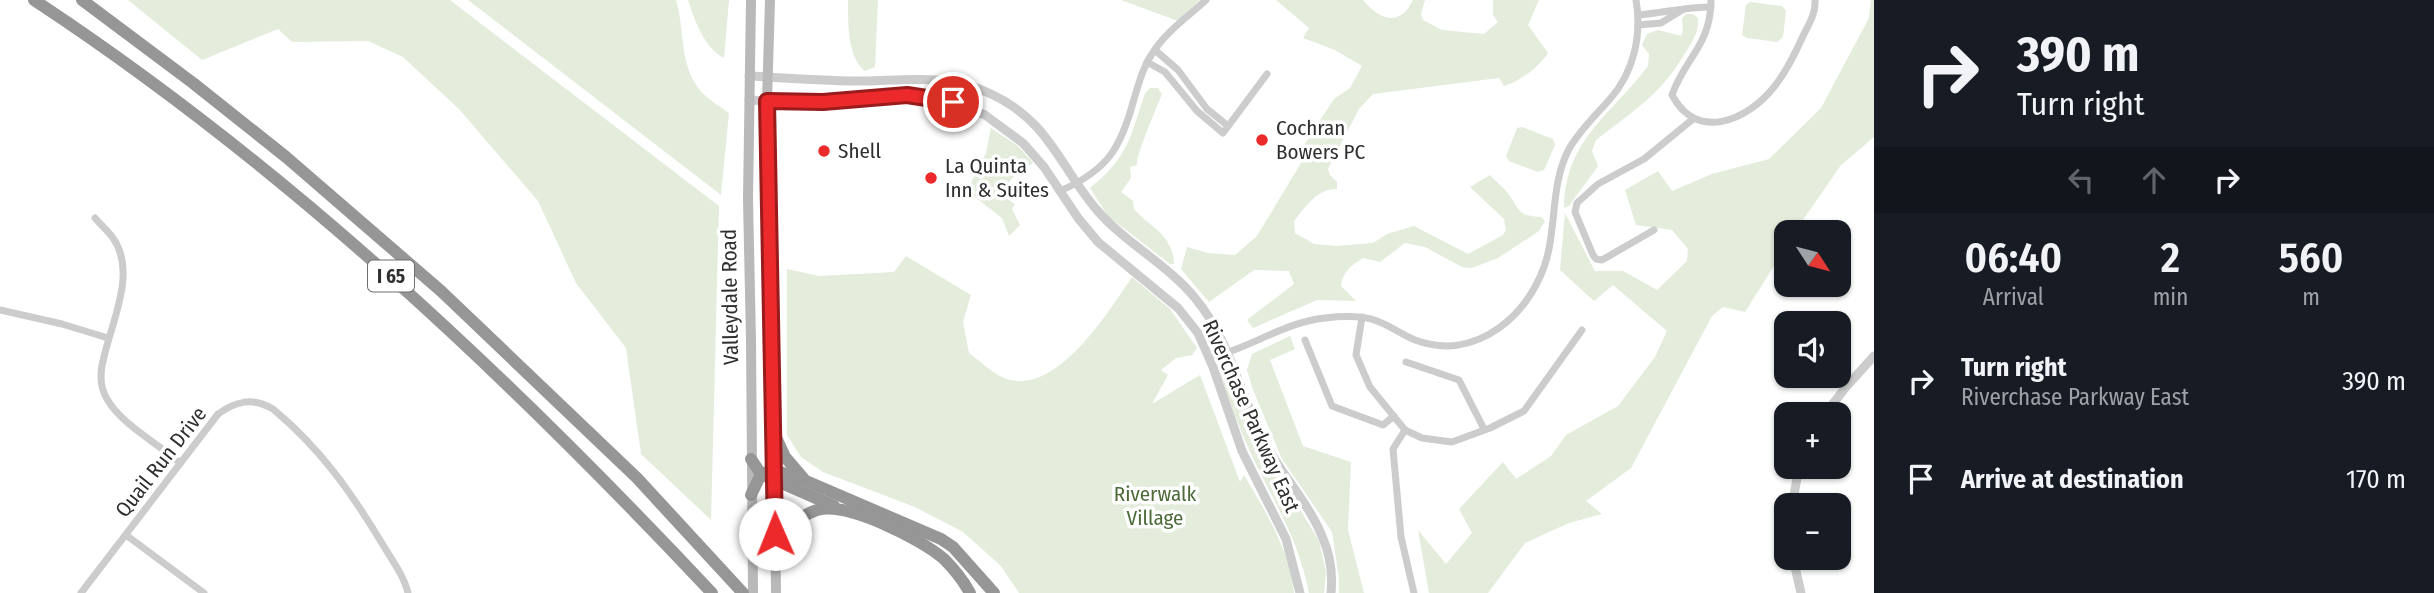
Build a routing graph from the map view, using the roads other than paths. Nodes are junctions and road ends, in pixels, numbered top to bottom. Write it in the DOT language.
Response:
graph roads {
  1 [pos="34,0"];
  2 [pos="82,0"];
  3 [pos="751,0"];
  4 [pos="770,0"];
  5 [pos="1206,0"];
  6 [pos="1636,0"];
  7 [pos="1815,0"];
  8 [pos="1711,3"];
  9 [pos="1686,7"];
  10 [pos="1638,15"];
  11 [pos="1639,25"];
  12 [pos="1155,50"];
  13 [pos="1147,62"];
  14 [pos="1267,74"];
  15 [pos="749,76"];
  16 [pos="767,77"];
  17 [pos="749,100"];
  18 [pos="767,101"];
  19 [pos="1692,118"];
  20 [pos="1228,126"];
  21 [pos="1077,183"];
  22 [pos="1060,191"];
  23 [pos="94,218"];
  24 [pos="1654,230"];
  25 [pos="0,312"];
  26 [pos="1362,317"];
  27 [pos="1582,330"];
  28 [pos="108,338"];
  29 [pos="1305,340"];
  30 [pos="1228,354"];
  31 [pos="1874,356"];
  32 [pos="1209,358"];
  33 [pos="1406,362"];
  34 [pos="1835,402"];
  35 [pos="1394,416"];
  36 [pos="1484,429"];
  37 [pos="1405,430"];
  38 [pos="774,433"];
  39 [pos="751,459"];
  40 [pos="180,462"];
  41 [pos="770,475"];
  42 [pos="806,481"];
  43 [pos="751,495"];
  44 [pos="840,508"];
  45 [pos="126,535"];
  46 [pos="775,562"];
  47 [pos="1796,570"];
  48 [pos="81,593"];
  49 [pos="204,593"];
  50 [pos="408,593"];
  51 [pos="712,593"];
  52 [pos="743,593"];
  53 [pos="752,593"];
  54 [pos="776,593"];
  55 [pos="970,593"];
  56 [pos="994,593"];
  57 [pos="1300,593"];
  58 [pos="1331,593"];
  59 [pos="1414,593"];
  60 [pos="1801,593"];
  1 -- 51 [label="highway, I 65"];
  2 -- 52 [label="highway, I 65"];
  3 -- 15 [label="main road, Valleydale Road"];
  4 -- 16 [label="main road, Valleydale Road"];
  5 -- 12 [label="street"];
  6 -- 10 [label="street"];
  7 -- 19 [label="street"];
  8 -- 9 [label="street"];
  8 -- 19 [label="street"];
  9 -- 10 [label="street"];
  9 -- 11 [label="street"];
  10 -- 11 [label="street"];
  11 -- 26 [label="street"];
  12 -- 13 [label="street"];
  12 -- 20 [label="street"];
  13 -- 20 [label="street"];
  13 -- 21 [label="street"];
  14 -- 20 [label="street"];
  15 -- 16 [label="street, Riverchase Parkway East"];
  15 -- 17 [label="main road, Valleydale Road"];
  16 -- 18 [label="main road, Valleydale Road"];
  16 -- 21 [label="street, Riverchase Parkway East"];
  17 -- 18 [label="street, Riverchase Parkway East"];
  17 -- 39 [label="main road, Valleydale Road"];
  18 -- 22 [label="street, Riverchase Parkway East"];
  18 -- 38 [label="main road, Valleydale Road"];
  19 -- 24 [label="street"];
  21 -- 22 [label="street"];
  21 -- 30 [label="street, Riverchase Parkway East"];
  22 -- 32 [label="street, Riverchase Parkway East"];
  23 -- 28 [label="street"];
  25 -- 28 [label="street"];
  26 -- 30 [label="street"];
  26 -- 35 [label="street"];
  27 -- 36 [label="street"];
  28 -- 40 [label="street"];
  29 -- 35 [label="street"];
  30 -- 32 [label="street"];
  30 -- 58 [label="street, Riverchase Parkway East"];
  31 -- 34 [label="street"];
  32 -- 57 [label="street, Riverchase Parkway East"];
  33 -- 36 [label="street"];
  35 -- 37 [label="street"];
  36 -- 37 [label="street"];
  37 -- 59 [label="street"];
  38 -- 41 [label="main road, Valleydale Road"];
  38 -- 42 [label="highway"];
  39 -- 41 [label="highway"];
  39 -- 43 [label="main road, Valleydale Road"];
  40 -- 45 [label="street, Quail Run Drive"];
  40 -- 50 [label="street, Quail Run Drive"];
  41 -- 42 [label="highway"];
  41 -- 43 [label="highway"];
  41 -- 44 [label="highway"];
  41 -- 46 [label="main road, Valleydale Road"];
  42 -- 56 [label="highway"];
  43 -- 53 [label="main road, Valleydale Road"];
  44 -- 46 [label="highway"];
  44 -- 55 [label="highway"];
  45 -- 48 [label="street, Quail Run Drive"];
  45 -- 49 [label="street"];
  46 -- 54 [label="main road, Valleydale Road"];
  47 -- 60 [label="street"];
}
